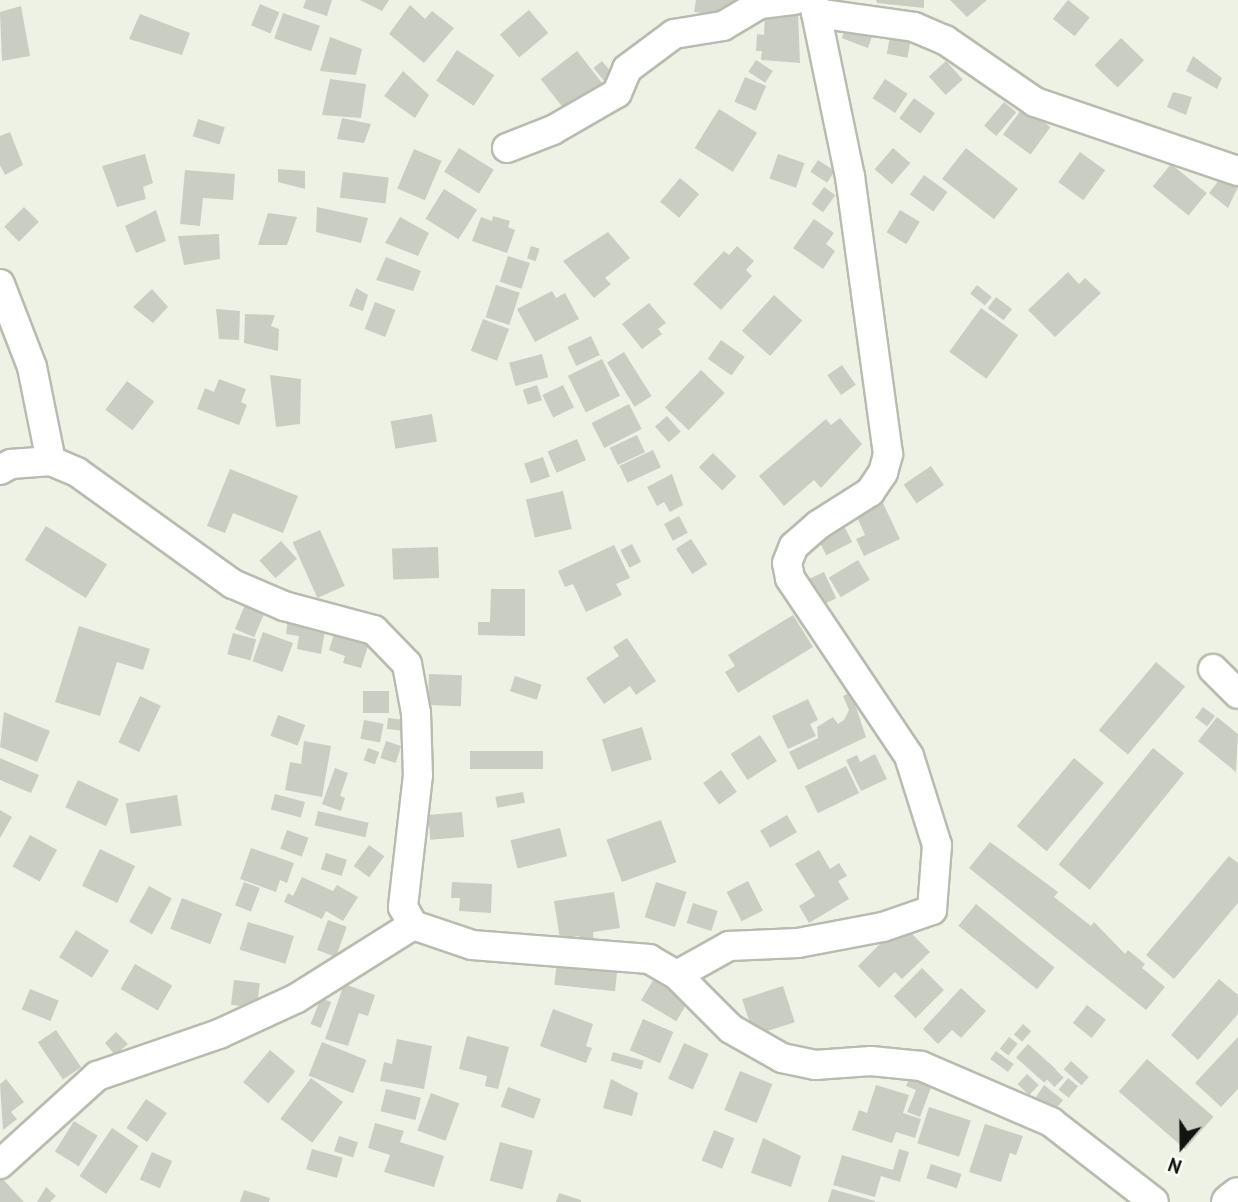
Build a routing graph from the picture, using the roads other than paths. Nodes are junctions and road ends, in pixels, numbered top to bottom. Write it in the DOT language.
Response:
graph roads {
  1 [pos="808,4"];
  2 [pos="507,148"];
  3 [pos="1238,171"];
  4 [pos="0,284"];
  5 [pos="51,461"];
  6 [pos="0,470"];
  7 [pos="1213,669"];
  8 [pos="1238,694"];
  9 [pos="413,925"];
  10 [pos="677,975"];
  11 [pos="0,1164"];
  12 [pos="1238,1195"];
  13 [pos="1154,1202"];
  14 [pos="1229,1202"];
  1 -- 2 [label="street"];
  1 -- 3 [label="street"];
  1 -- 10 [label="street"];
  4 -- 5 [label="street"];
  5 -- 6 [label="street"];
  5 -- 9 [label="street"];
  7 -- 8 [label="street"];
  9 -- 10 [label="street"];
  9 -- 11 [label="street"];
  10 -- 13 [label="street"];
  12 -- 14 [label="main road"];
}
